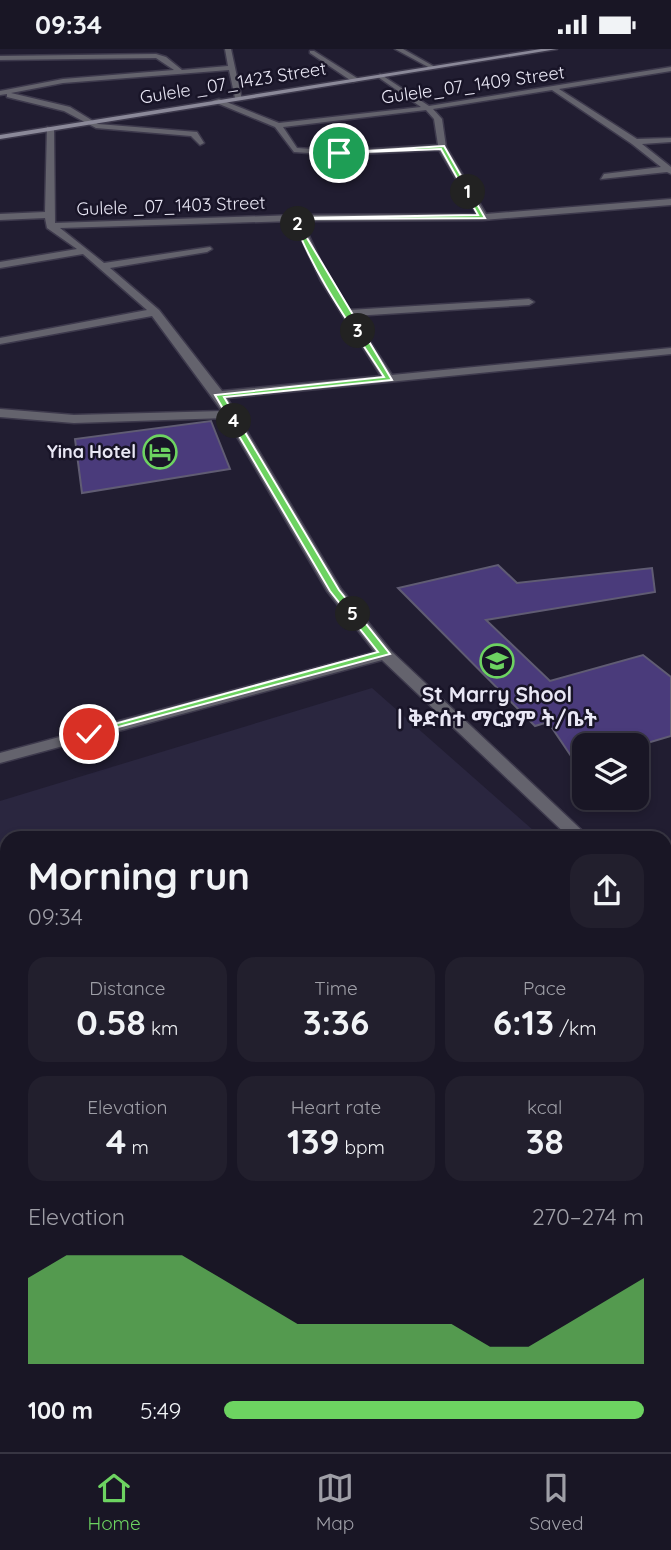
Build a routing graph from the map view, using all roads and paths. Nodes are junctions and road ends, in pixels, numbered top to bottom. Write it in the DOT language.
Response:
graph roads {
  1 [pos="228,49"];
  2 [pos="398,49"];
  3 [pos="554,49"];
  4 [pos="312,52"];
  5 [pos="0,58"];
  6 [pos="432,67"];
  7 [pos="231,68"];
  8 [pos="671,69"];
  9 [pos="179,71"];
  10 [pos="380,76"];
  11 [pos="356,80"];
  12 [pos="555,90"];
  13 [pos="0,93"];
  14 [pos="239,98"];
  15 [pos="216,101"];
  16 [pos="428,108"];
  17 [pos="93,122"];
  18 [pos="278,125"];
  19 [pos="50,128"];
  20 [pos="0,137"];
  21 [pos="671,140"];
  22 [pos="635,142"];
  23 [pos="200,143"];
  24 [pos="442,148"];
  25 [pos="670,170"];
  26 [pos="604,177"];
  27 [pos="671,202"];
  28 [pos="0,217"];
  29 [pos="482,217"];
  30 [pos="296,218"];
  31 [pos="49,221"];
  32 [pos="207,249"];
  33 [pos="85,251"];
  34 [pos="0,265"];
  35 [pos="103,266"];
  36 [pos="529,302"];
  37 [pos="155,311"];
  38 [pos="346,313"];
  39 [pos="0,341"];
  40 [pos="671,351"];
  41 [pos="389,379"];
  42 [pos="219,395"];
  43 [pos="0,413"];
  44 [pos="230,414"];
  45 [pos="385,654"];
  46 [pos="0,758"];
  47 [pos="574,831"];
  1 -- 7 [label="street"];
  2 -- 6 [label="street"];
  3 -- 6 [label="main road, Gulele _07_1423 Street"];
  4 -- 11 [label="street"];
  5 -- 9 [label="street"];
  6 -- 10 [label="main road, Gulele _07_1423 Street"];
  7 -- 9 [label="street"];
  7 -- 14 [label="street"];
  8 -- 12 [label="street, Gulele_07_1409 Street"];
  9 -- 13 [label="street"];
  10 -- 11 [label="main road, Gulele _07_1423 Street"];
  10 -- 16 [label="street"];
  11 -- 14 [label="main road, Gulele _07_1423 Street"];
  12 -- 16 [label="street, Gulele_07_1409 Street"];
  12 -- 22 [label="street"];
  13 -- 17 [label="street"];
  14 -- 15 [label="main road, Gulele _07_1423 Street"];
  15 -- 17 [label="main road, Gulele _07_1423 Street"];
  15 -- 18 [label="street"];
  16 -- 18 [label="street, Gulele_07_1409 Street"];
  16 -- 24 [label="street"];
  17 -- 19 [label="main road, Gulele _07_1423 Street"];
  17 -- 23 [label="street"];
  18 -- 24 [label="street"];
  19 -- 20 [label="main road, Gulele _07_1423 Street"];
  19 -- 31 [label="street"];
  21 -- 22 [label="street"];
  22 -- 25 [label="street"];
  24 -- 29 [label="street"];
  25 -- 26 [label="street"];
  27 -- 29 [label="street, Gulele _07_1403 Street"];
  28 -- 31 [label="street, Gulele _07_1403 Street"];
  29 -- 30 [label="street, Gulele _07_1403 Street"];
  30 -- 31 [label="street, Gulele _07_1403 Street"];
  30 -- 38 [label="street"];
  31 -- 33 [label="street"];
  32 -- 35 [label="street"];
  33 -- 34 [label="street"];
  33 -- 35 [label="street"];
  35 -- 37 [label="street"];
  36 -- 38 [label="street"];
  37 -- 39 [label="street"];
  37 -- 42 [label="street"];
  38 -- 41 [label="street"];
  40 -- 41 [label="street"];
  41 -- 42 [label="street"];
  42 -- 44 [label="street"];
  43 -- 44 [label="street"];
  44 -- 45 [label="street"];
  45 -- 46 [label="street"];
  45 -- 47 [label="street"];
}
